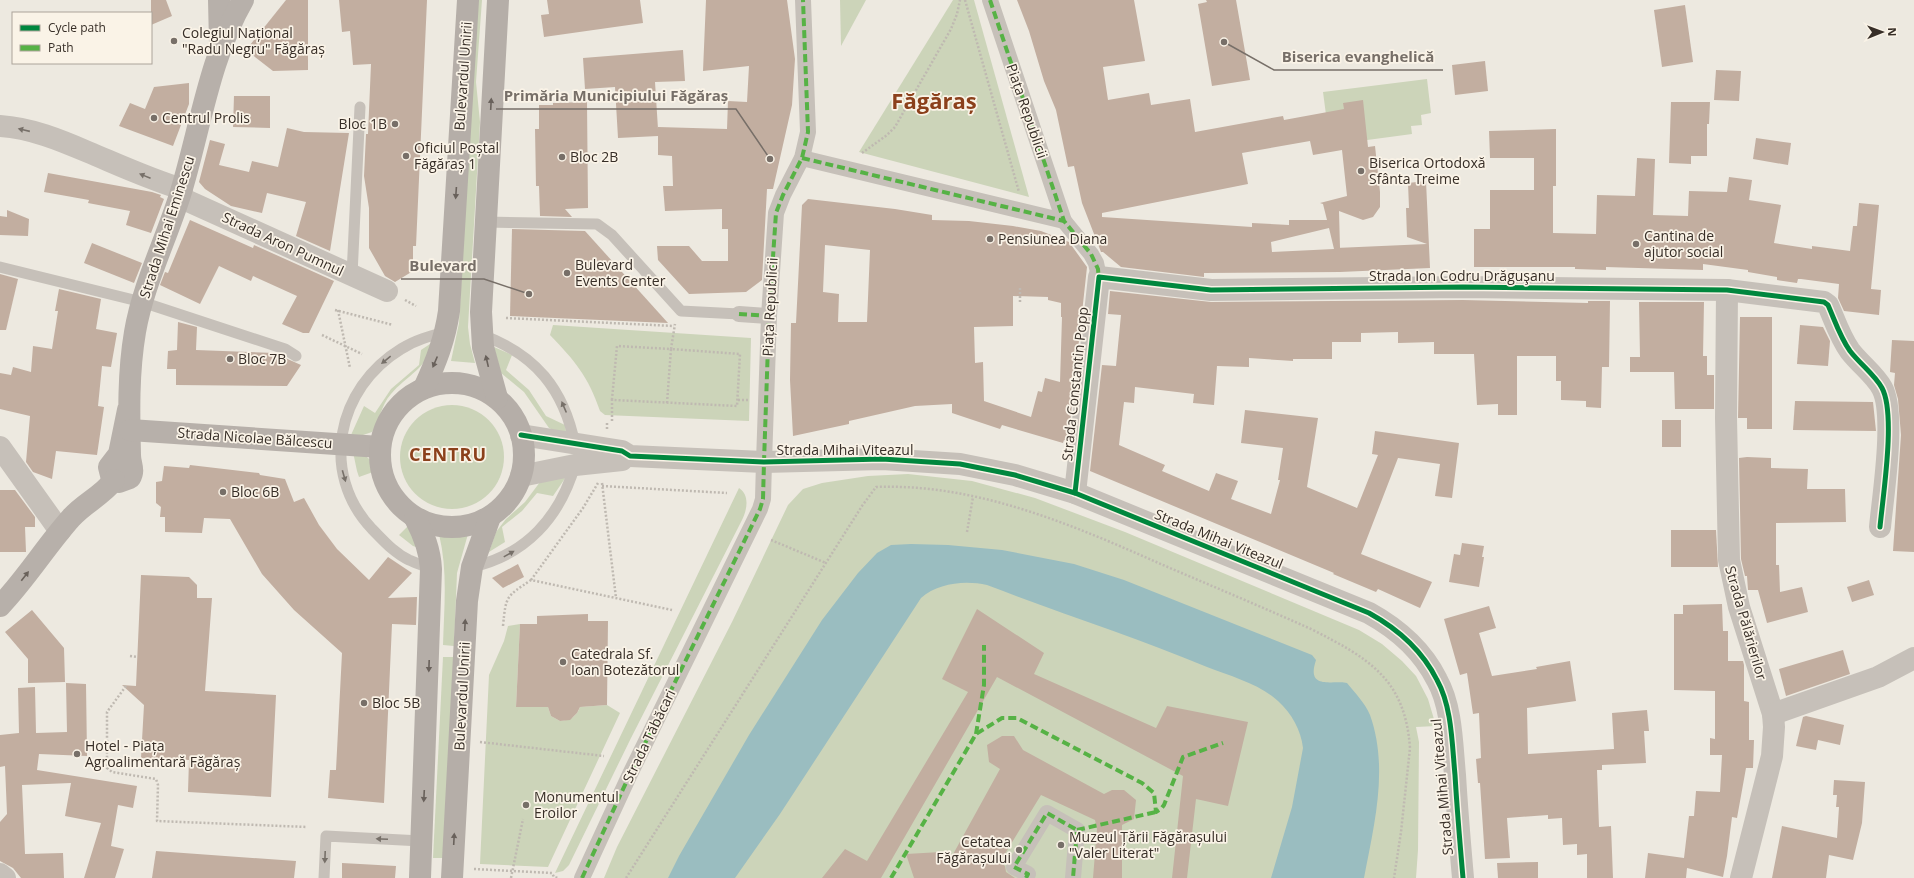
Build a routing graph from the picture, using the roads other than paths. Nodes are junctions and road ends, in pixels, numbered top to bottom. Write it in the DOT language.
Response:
graph roads {
  1 [pos="219,0"];
  2 [pos="243,0"];
  3 [pos="468,0"];
  4 [pos="498,0"];
  5 [pos="803,0"];
  6 [pos="990,0"];
  7 [pos="220,47"];
  8 [pos="360,107"];
  9 [pos="0,126"];
  10 [pos="802,158"];
  11 [pos="181,193"];
  12 [pos="1064,221"];
  13 [pos="485,222"];
  14 [pos="0,267"];
  15 [pos="352,275"];
  16 [pos="1099,277"];
  17 [pos="1727,290"];
  18 [pos="387,291"];
  19 [pos="142,302"];
  20 [pos="739,314"];
  21 [pos="769,316"];
  22 [pos="446,332"];
  23 [pos="482,335"];
  24 [pos="296,356"];
  25 [pos="424,388"];
  26 [pos="497,398"];
  27 [pos="129,420"];
  28 [pos="521,435"];
  29 [pos="340,443"];
  30 [pos="380,446"];
  31 [pos="0,447"];
  32 [pos="575,455"];
  33 [pos="764,462"];
  34 [pos="521,476"];
  35 [pos="1075,494"];
  36 [pos="490,517"];
  37 [pos="415,518"];
  38 [pos="1880,527"];
  39 [pos="60,531"];
  40 [pos="472,567"];
  41 [pos="431,569"];
  42 [pos="0,606"];
  43 [pos="1914,658"];
  44 [pos="1773,714"];
  45 [pos="421,841"];
  46 [pos="0,874"];
  47 [pos="5,878"];
  48 [pos="324,878"];
  49 [pos="420,878"];
  50 [pos="452,878"];
  51 [pos="582,878"];
  52 [pos="1026,878"];
  53 [pos="1072,878"];
  54 [pos="1463,878"];
  55 [pos="1741,878"];
  1 -- 7 [label="main road, Strada Mihai Eminescu"];
  2 -- 7 [label="main road, Strada Mihai Eminescu"];
  3 -- 22 [label="main road, Bulevardul Unirii, one-way"];
  13 -- 4 [label="main road, one-way"];
  5 -- 10 [label="street, Piața Republicii"];
  6 -- 12 [label="street, Piața Republicii"];
  7 -- 11 [label="main road, Strada Mihai Eminescu"];
  8 -- 15 [label="lane"];
  11 -- 9 [label="street, Strada Aron Pumnul, one-way"];
  10 -- 12 [label="street"];
  10 -- 21 [label="street, Piața Republicii"];
  11 -- 15 [label="street, Strada Aron Pumnul"];
  11 -- 19 [label="main road, Strada Mihai Eminescu"];
  12 -- 16 [label="street, Piața Republicii"];
  13 -- 20 [label="lane"];
  13 -- 23 [label="main road"];
  14 -- 19 [label="lane"];
  15 -- 18 [label="street, Strada Aron Pumnul"];
  16 -- 17 [label="street, Strada Ion Codru Drăguşanu"];
  16 -- 35 [label="street, Strada Constantin Popp"];
  17 -- 38 [label="street, Strada Ion Codru Drăguşanu"];
  17 -- 44 [label="street, Strada Pălărierilor"];
  19 -- 24 [label="lane"];
  19 -- 27 [label="main road, Strada Mihai Eminescu"];
  20 -- 21 [label="street"];
  21 -- 33 [label="street, Piața Republicii"];
  22 -- 25 [label="main road, Bulevardul Unirii, one-way"];
  22 -- 29 [label="lane, one-way"];
  26 -- 23 [label="main road, one-way"];
  32 -- 23 [label="lane, one-way"];
  25 -- 26 [label="main road"];
  25 -- 30 [label="main road"];
  26 -- 28 [label="main road"];
  27 -- 29 [label="main road, Strada Nicolae Bălcescu"];
  27 -- 39 [label="main road"];
  28 -- 32 [label="street"];
  28 -- 34 [label="main road"];
  29 -- 30 [label="main road, Strada Nicolae Bălcescu"];
  29 -- 41 [label="lane, one-way"];
  30 -- 37 [label="main road"];
  31 -- 39 [label="street"];
  32 -- 33 [label="street"];
  32 -- 34 [label="street"];
  40 -- 32 [label="lane, one-way"];
  33 -- 35 [label="street, Strada Mihai Viteazul"];
  33 -- 51 [label="street, Strada Tăbăcari"];
  34 -- 36 [label="main road"];
  35 -- 54 [label="street, Strada Mihai Viteazul"];
  36 -- 37 [label="main road"];
  36 -- 40 [label="main road, Bulevardul Unirii"];
  37 -- 41 [label="main road"];
  42 -- 39 [label="main road, one-way"];
  50 -- 40 [label="main road, Bulevardul Unirii, one-way"];
  41 -- 45 [label="main road, one-way"];
  43 -- 44 [label="street"];
  44 -- 55 [label="street, Strada Pălărierilor"];
  45 -- 48 [label="lane, one-way"];
  45 -- 49 [label="main road"];
  46 -- 47 [label="street"];
  52 -- 53 [label="street"];
}
